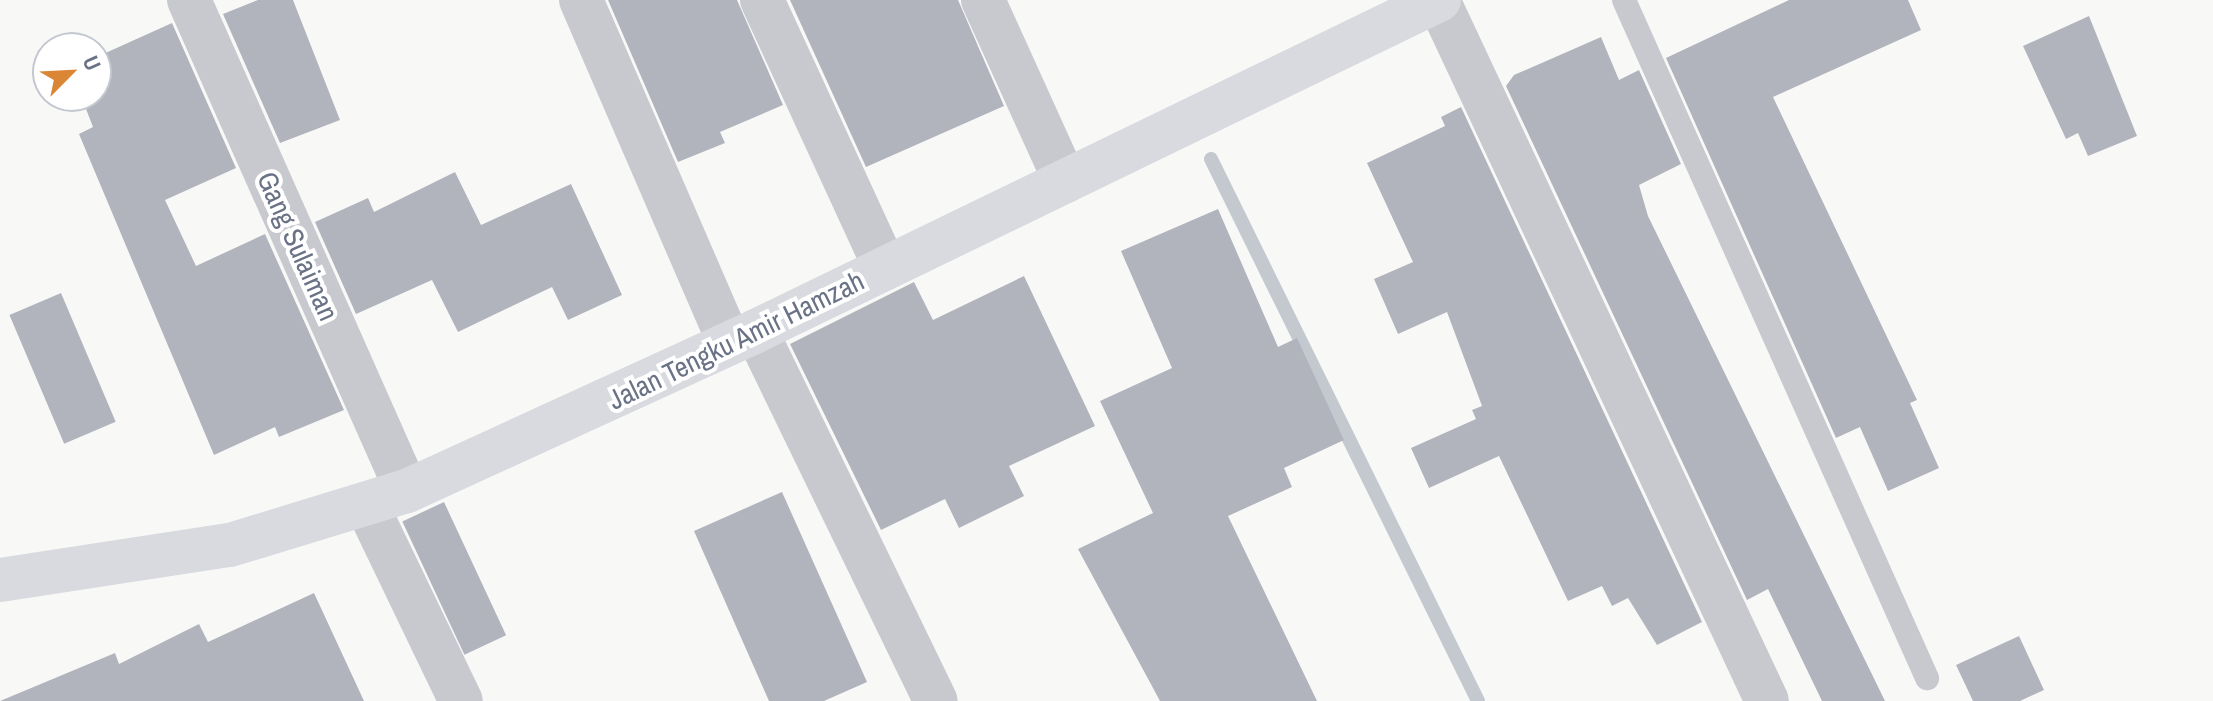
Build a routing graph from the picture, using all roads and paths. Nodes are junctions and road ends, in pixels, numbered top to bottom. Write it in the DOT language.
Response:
graph roads {
  1 [pos="189,0"];
  2 [pos="581,0"];
  3 [pos="762,0"];
  4 [pos="983,0"];
  5 [pos="1439,0"];
  6 [pos="1624,0"];
  7 [pos="1065,181"];
  8 [pos="885,268"];
  9 [pos="742,337"];
  10 [pos="407,491"];
  11 [pos="367,506"];
  12 [pos="0,580"];
  13 [pos="1927,678"];
  14 [pos="461,701"];
  15 [pos="936,701"];
  16 [pos="1767,701"];
  1 -- 10 [label="street, Gang Sulaiman"];
  2 -- 9 [label="street"];
  3 -- 8 [label="street"];
  4 -- 7 [label="street"];
  5 -- 7 [label="main road, Jalan Tengku Amir Hamzah"];
  5 -- 16 [label="street"];
  6 -- 13 [label="lane"];
  7 -- 8 [label="main road, Jalan Tengku Amir Hamzah"];
  8 -- 9 [label="main road, Jalan Tengku Amir Hamzah"];
  9 -- 10 [label="main road, Jalan Tengku Amir Hamzah"];
  9 -- 15 [label="street"];
  10 -- 11 [label="main road, Jalan Tengku Amir Hamzah"];
  11 -- 12 [label="main road, Jalan Tengku Amir Hamzah"];
  11 -- 14 [label="street"];
}
